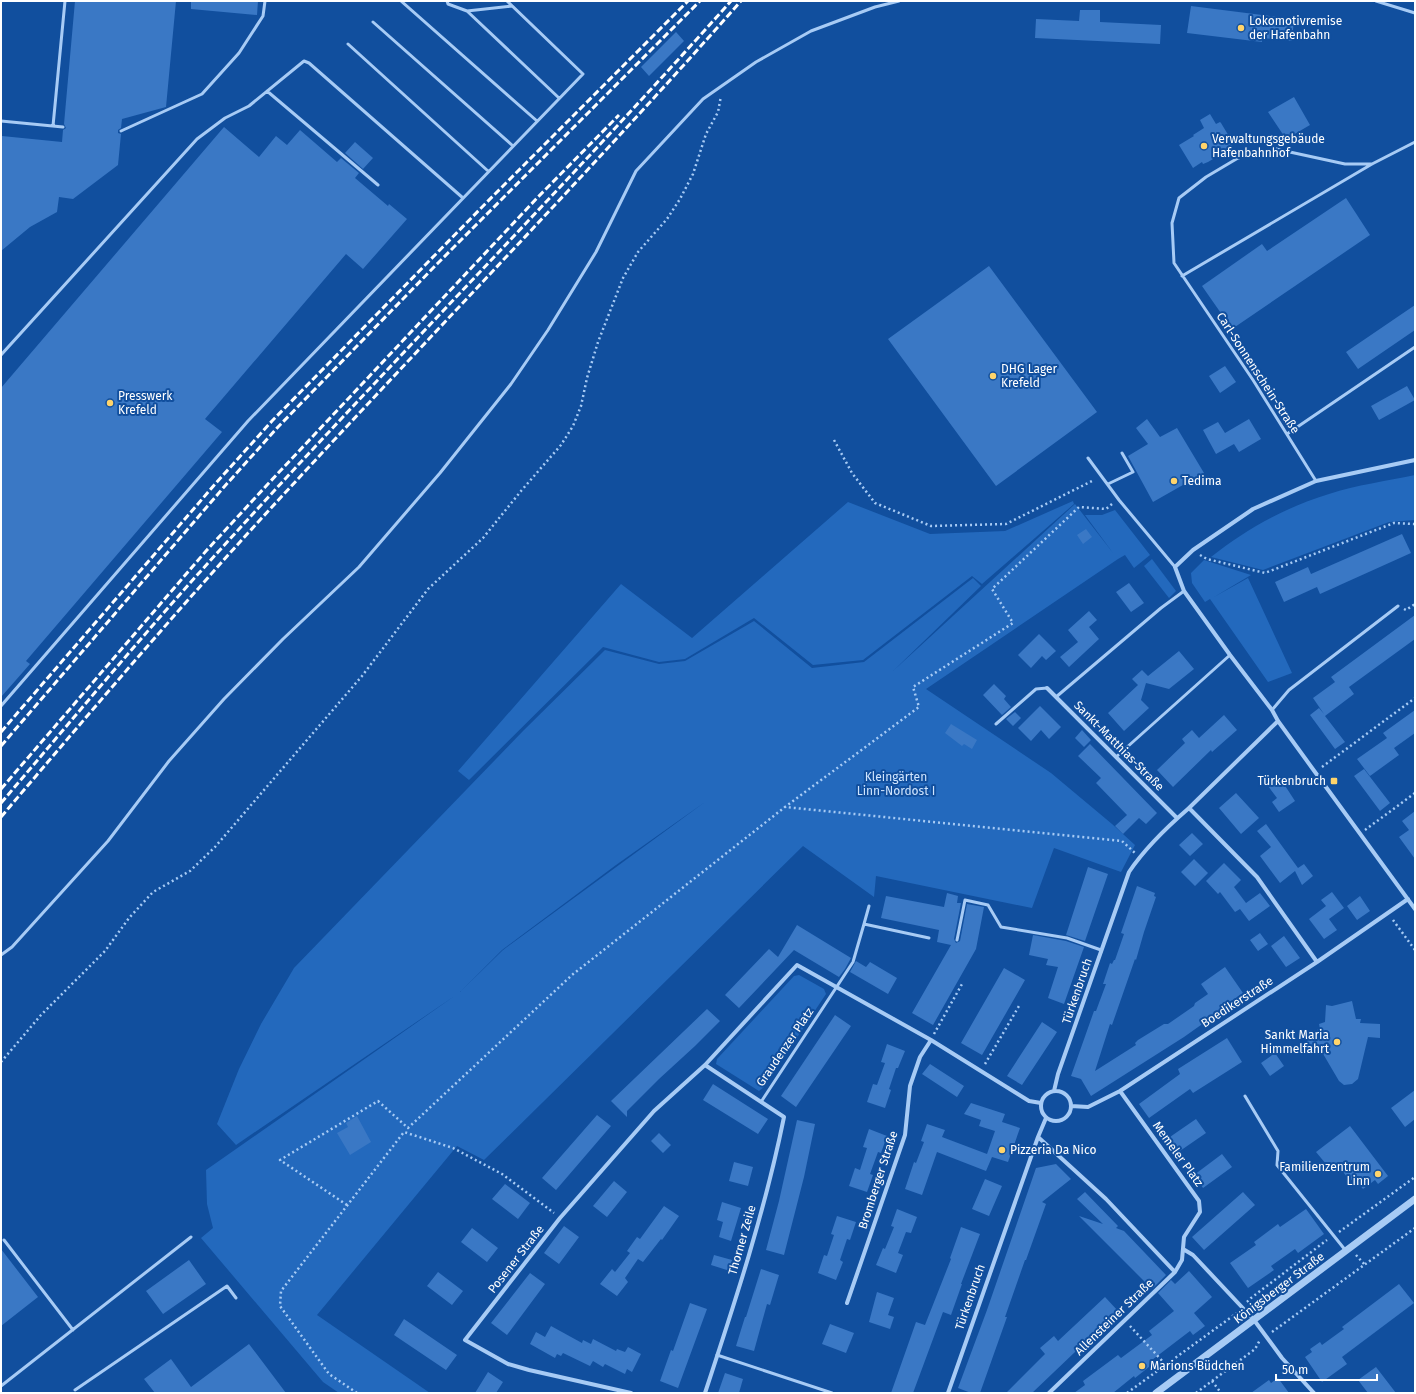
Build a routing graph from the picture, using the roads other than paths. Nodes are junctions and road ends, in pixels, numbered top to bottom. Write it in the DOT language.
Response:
graph roads {
  1 [pos="65,1"];
  2 [pos="265,1"];
  3 [pos="401,1"];
  4 [pos="447,1"];
  5 [pos="507,1"];
  6 [pos="899,1"];
  7 [pos="1376,1"];
  8 [pos="512,6"];
  9 [pos="467,11"];
  10 [pos="1415,13"];
  11 [pos="373,22"];
  12 [pos="348,44"];
  13 [pos="267,91"];
  14 [pos="559,98"];
  15 [pos="1,121"];
  16 [pos="537,121"];
  17 [pos="54,126"];
  18 [pos="63,127"];
  19 [pos="121,131"];
  20 [pos="1415,142"];
  21 [pos="513,146"];
  22 [pos="1372,164"];
  23 [pos="488,171"];
  24 [pos="378,185"];
  25 [pos="462,198"];
  26 [pos="1182,276"];
  27 [pos="1415,347"];
  28 [pos="1,355"];
  29 [pos="1287,434"];
  30 [pos="1122,453"];
  31 [pos="1088,458"];
  32 [pos="1415,460"];
  33 [pos="1316,481"];
  34 [pos="1108,484"];
  35 [pos="1175,567"];
  36 [pos="1184,591"];
  37 [pos="1398,606"];
  38 [pos="1230,655"];
  39 [pos="1047,688"];
  40 [pos="1056,697"];
  41 [pos="1,706"];
  42 [pos="1272,710"];
  43 [pos="1278,721"];
  44 [pos="996,724"];
  45 [pos="1116,757"];
  46 [pos="1189,808"];
  47 [pos="1177,818"];
  48 [pos="1408,899"];
  49 [pos="869,906"];
  50 [pos="1415,909"];
  51 [pos="864,924"];
  52 [pos="929,938"];
  53 [pos="957,940"];
  54 [pos="1101,950"];
  55 [pos="1,956"];
  56 [pos="1317,962"];
  57 [pos="836,988"];
  58 [pos="931,1040"];
  59 [pos="705,1065"];
  60 [pos="1054,1091"];
  61 [pos="1120,1091"];
  62 [pos="1245,1096"];
  63 [pos="760,1102"];
  64 [pos="1041,1103"];
  65 [pos="1071,1106"];
  66 [pos="1046,1118"];
  67 [pos="1038,1137"];
  68 [pos="1415,1199"];
  69 [pos="190,1237"];
  70 [pos="4,1240"];
  71 [pos="1183,1249"];
  72 [pos="1346,1251"];
  73 [pos="1175,1272"];
  74 [pos="236,1298"];
  75 [pos="847,1303"];
  76 [pos="1254,1320"];
  77 [pos="73,1330"];
  78 [pos="717,1355"];
  79 [pos="1,1386"];
  80 [pos="75,1390"];
  81 [pos="631,1393"];
  82 [pos="705,1393"];
  83 [pos="832,1393"];
  84 [pos="948,1393"];
  85 [pos="1049,1393"];
  86 [pos="1156,1393"];
  87 [pos="1314,1393"];
  1 -- 17 [label="lane"];
  2 -- 19 [label="lane"];
  3 -- 16 [label="lane"];
  4 -- 9 [label="lane"];
  5 -- 8 [label="lane"];
  6 -- 55 [label="lane"];
  7 -- 10 [label="lane"];
  8 -- 9 [label="lane"];
  8 -- 14 [label="lane"];
  9 -- 14 [label="lane"];
  11 -- 21 [label="lane"];
  12 -- 23 [label="lane"];
  13 -- 24 [label="lane"];
  13 -- 25 [label="lane"];
  13 -- 28 [label="lane"];
  14 -- 16 [label="lane"];
  15 -- 17 [label="lane"];
  16 -- 21 [label="lane"];
  17 -- 18 [label="lane"];
  20 -- 22 [label="lane"];
  21 -- 23 [label="lane"];
  22 -- 26 [label="lane"];
  22 -- 26 [label="lane, Carl-Sonnenschein-Straße"];
  23 -- 25 [label="lane"];
  25 -- 41 [label="lane"];
  26 -- 29 [label="lane, Carl-Sonnenschein-Straße"];
  27 -- 29 [label="lane"];
  29 -- 33 [label="lane, Carl-Sonnenschein-Straße"];
  30 -- 34 [label="lane"];
  31 -- 34 [label="lane"];
  32 -- 33 [label="street"];
  33 -- 35 [label="street"];
  34 -- 35 [label="lane"];
  35 -- 36 [label="street"];
  36 -- 38 [label="street"];
  36 -- 40 [label="lane"];
  37 -- 42 [label="lane"];
  38 -- 42 [label="street"];
  38 -- 45 [label="lane"];
  39 -- 40 [label="street, Sankt-Matthias-Straße"];
  39 -- 44 [label="lane"];
  40 -- 45 [label="street, Sankt-Matthias-Straße"];
  42 -- 43 [label="street"];
  43 -- 46 [label="street, Türkenbruch"];
  43 -- 48 [label="street"];
  45 -- 47 [label="street, Sankt-Matthias-Straße"];
  46 -- 47 [label="street, Türkenbruch"];
  46 -- 56 [label="street"];
  47 -- 54 [label="street, Türkenbruch"];
  48 -- 50 [label="street"];
  48 -- 56 [label="street, Boedikerstraße"];
  49 -- 51 [label="lane, Graudenzer Platz"];
  51 -- 52 [label="lane"];
  51 -- 57 [label="lane, Graudenzer Platz"];
  53 -- 54 [label="lane"];
  54 -- 60 [label="street, Türkenbruch"];
  56 -- 61 [label="street, Boedikerstraße"];
  57 -- 58 [label="street"];
  57 -- 59 [label="street"];
  57 -- 63 [label="lane, Graudenzer Platz"];
  58 -- 64 [label="street"];
  58 -- 75 [label="street, Bromberger Straße"];
  59 -- 63 [label="street, Graudenzer Platz"];
  59 -- 81 [label="street, Posener Straße"];
  60 -- 64 [label="street"];
  60 -- 65 [label="street"];
  61 -- 65 [label="street, Boedikerstraße"];
  61 -- 71 [label="street, Memeler Platz"];
  62 -- 72 [label="lane"];
  63 -- 78 [label="street, Thorner Zeile"];
  64 -- 66 [label="street"];
  65 -- 66 [label="street"];
  66 -- 67 [label="street, Türkenbruch"];
  67 -- 73 [label="street"];
  67 -- 84 [label="street, Türkenbruch"];
  68 -- 72 [label="street, Königsberger Straße"];
  69 -- 77 [label="lane"];
  70 -- 77 [label="lane"];
  71 -- 73 [label="street, Allensteiner Straße"];
  71 -- 76 [label="street"];
  72 -- 76 [label="street, Königsberger Straße"];
  73 -- 85 [label="street, Allensteiner Straße"];
  74 -- 80 [label="lane"];
  76 -- 86 [label="street, Königsberger Straße"];
  76 -- 87 [label="street"];
  77 -- 79 [label="lane"];
  78 -- 82 [label="street, Thorner Zeile"];
  78 -- 83 [label="lane"];
}
